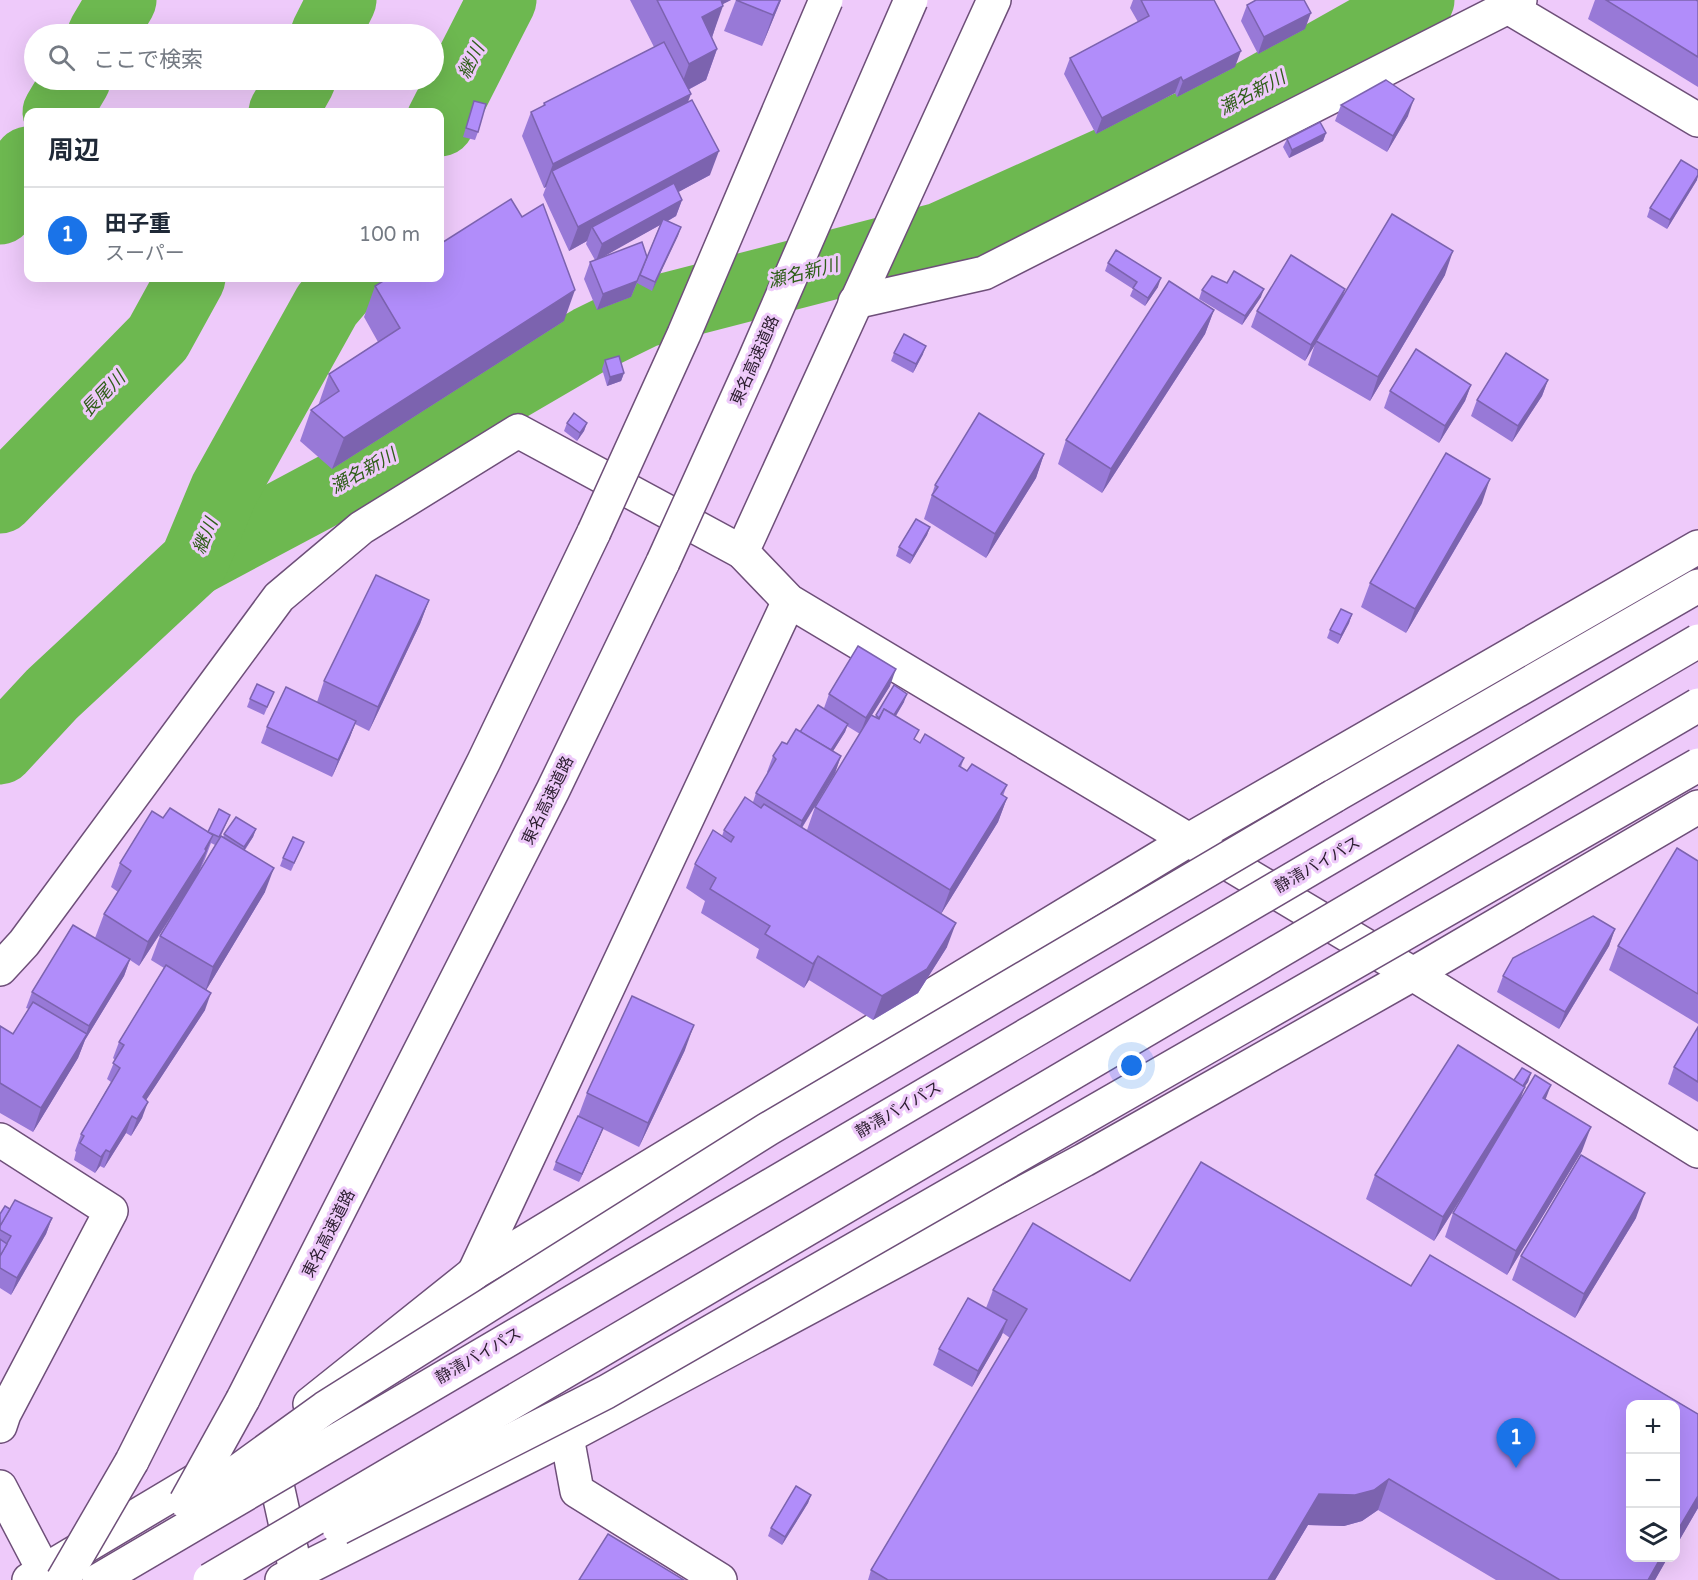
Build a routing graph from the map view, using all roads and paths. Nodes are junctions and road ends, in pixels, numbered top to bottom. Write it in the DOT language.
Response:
graph roads {
  1 [pos="826,0"];
  2 [pos="911,0"];
  3 [pos="994,0"];
  4 [pos="1514,4"];
  5 [pos="1698,120"];
  6 [pos="855,302"];
  7 [pos="1698,547"];
  8 [pos="742,552"];
  9 [pos="1698,586"];
  10 [pos="789,601"];
  11 [pos="1698,641"];
  12 [pos="1698,705"];
  13 [pos="1698,765"];
  14 [pos="1698,807"];
  15 [pos="1187,841"];
  16 [pos="0,969"];
  17 [pos="1413,974"];
  18 [pos="0,1140"];
  19 [pos="1698,1151"];
  20 [pos="474,1273"];
  21 [pos="0,1426"];
  22 [pos="567,1437"];
  23 [pos="267,1438"];
  24 [pos="0,1487"];
  25 [pos="45,1577"];
  26 [pos="292,1577"];
  27 [pos="85,1580"];
  28 [pos="99,1580"];
  29 [pos="143,1580"];
  30 [pos="210,1580"];
  31 [pos="237,1580"];
  32 [pos="720,1580"];
  1 -- 25 [label="main road, bridge"];
  2 -- 29 [label="main road, 東名高速道路, bridge"];
  3 -- 6 [label="main road"];
  4 -- 5 [label="main road"];
  4 -- 6 [label="main road"];
  6 -- 8 [label="main road"];
  7 -- 15 [label="main road"];
  8 -- 10 [label="main road"];
  8 -- 16 [label="main road"];
  9 -- 27 [label="main road, bridge"];
  10 -- 15 [label="main road"];
  10 -- 20 [label="main road"];
  11 -- 28 [label="main road, 静清バイパス, bridge"];
  12 -- 30 [label="main road, bridge"];
  13 -- 31 [label="main road, bridge"];
  14 -- 17 [label="main road"];
  15 -- 17 [label="main road"];
  15 -- 20 [label="main road"];
  17 -- 19 [label="main road"];
  17 -- 22 [label="main road"];
  18 -- 21 [label="main road"];
  20 -- 23 [label="main road"];
  22 -- 26 [label="main road"];
  22 -- 32 [label="main road"];
  23 -- 25 [label="main road"];
  23 -- 26 [label="main road"];
  24 -- 25 [label="main road"];
}
